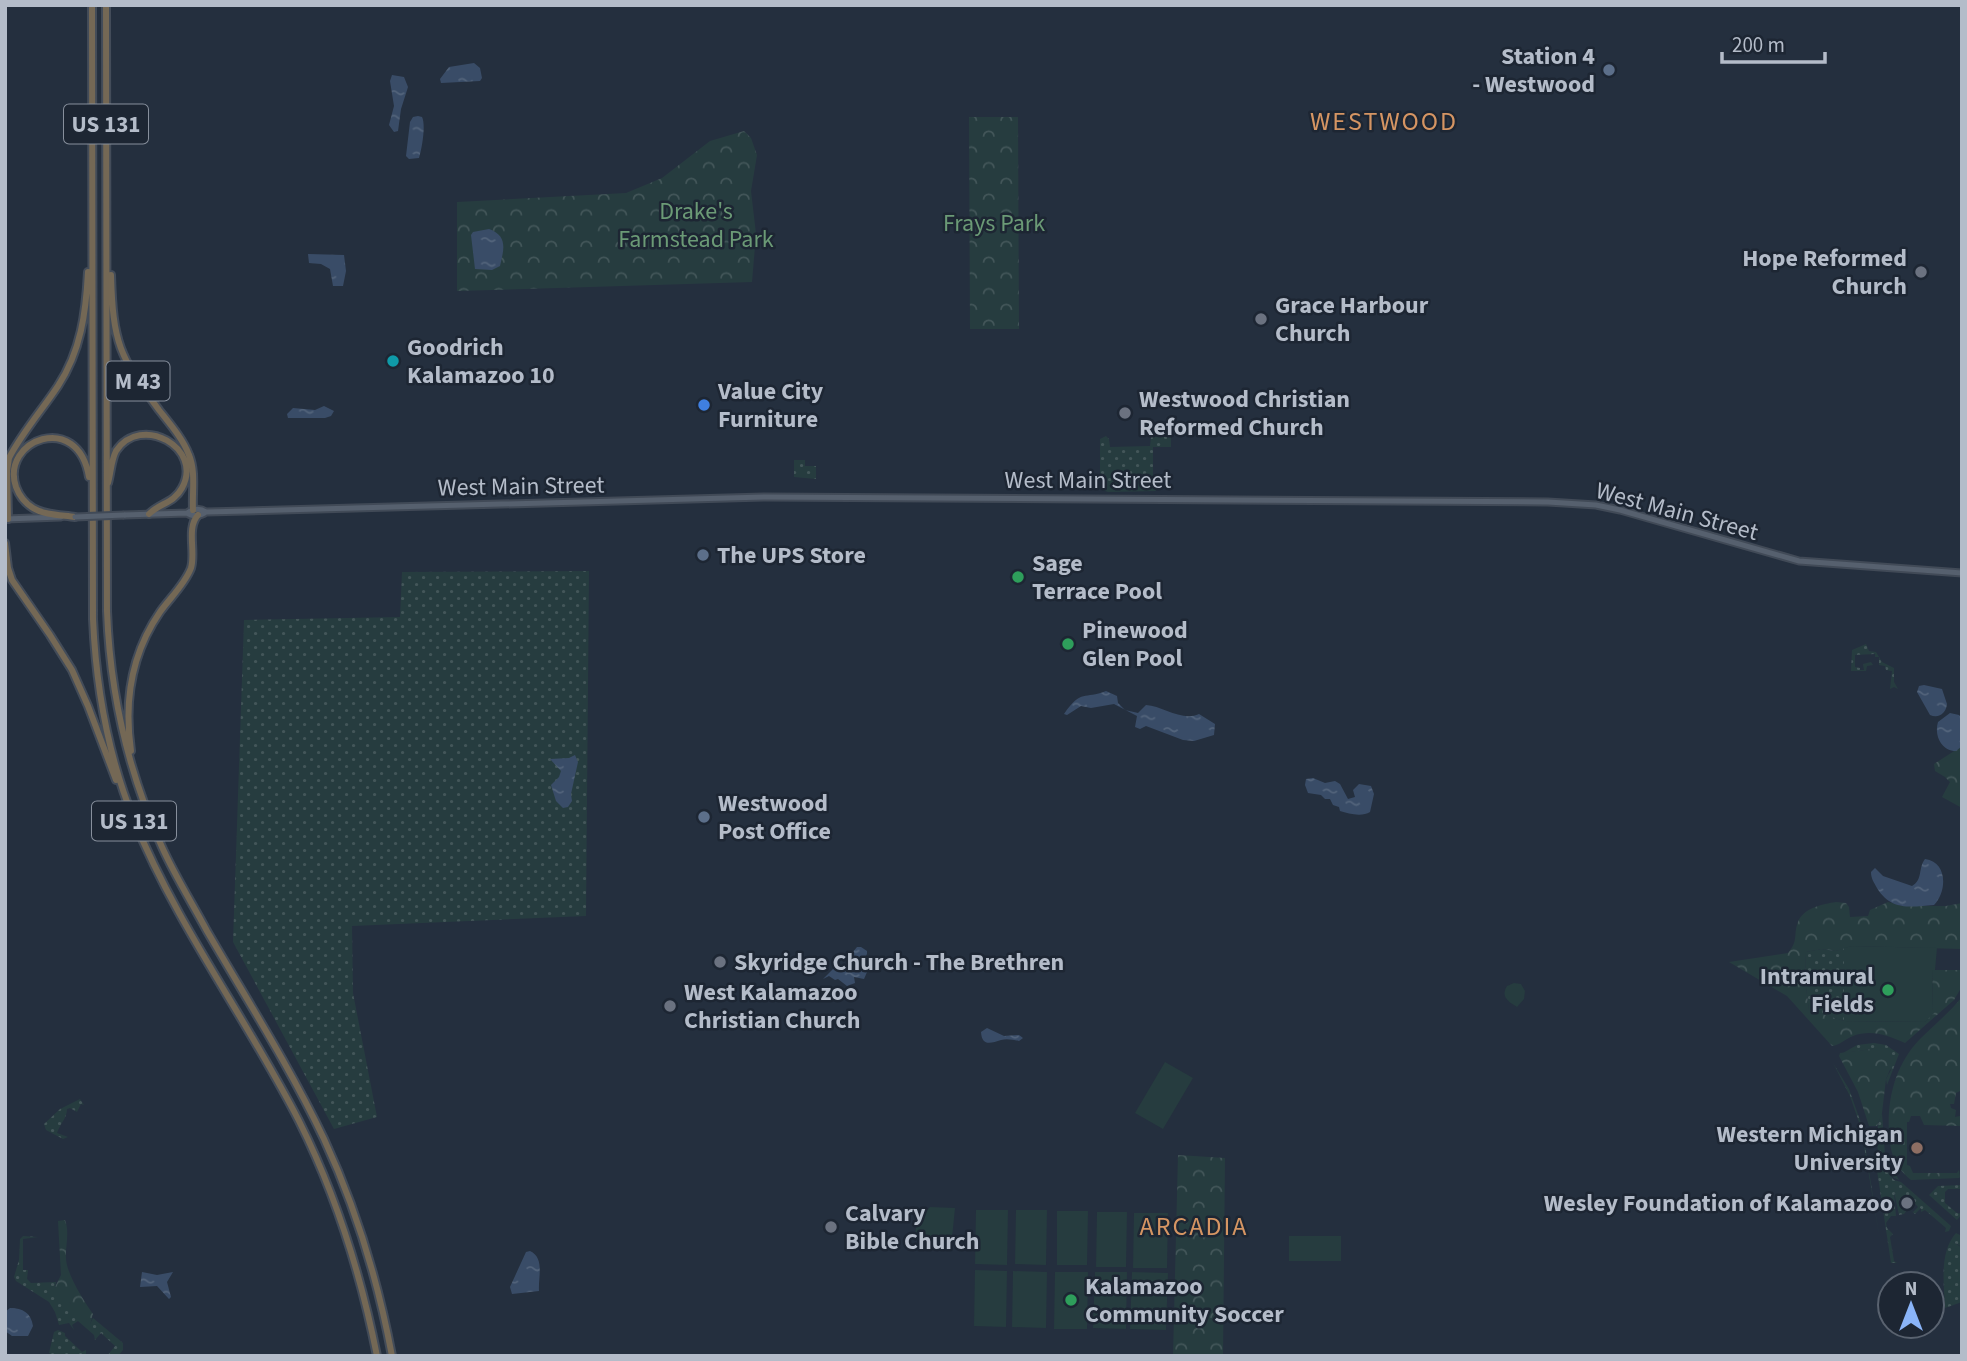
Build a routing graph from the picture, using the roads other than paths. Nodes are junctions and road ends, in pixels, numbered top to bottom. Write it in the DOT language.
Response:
graph roads {
  1 [pos="92,5"];
  2 [pos="106,5"];
  3 [pos="92,235"];
  4 [pos="106,242"];
  5 [pos="106,491"];
  6 [pos="92,494"];
  7 [pos="192,513"];
  8 [pos="149,514"];
  9 [pos="75,517"];
  10 [pos="7,519"];
  11 [pos="5,543"];
  12 [pos="1962,573"];
  13 [pos="135,777"];
  14 [pos="129,807"];
  15 [pos="377,1356"];
  16 [pos="392,1356"];
  1 -- 3 [label="highway, US 131"];
  2 -- 4 [label="highway, US 131"];
  3 -- 6 [label="highway, US 131"];
  3 -- 10 [label="highway, M 43"];
  4 -- 5 [label="highway, US 131"];
  4 -- 7 [label="highway, M 43"];
  5 -- 8 [label="highway"];
  5 -- 13 [label="highway, US 131"];
  6 -- 9 [label="highway"];
  6 -- 14 [label="highway, US 131"];
  7 -- 8 [label="main road, West Main Street / M 43"];
  7 -- 12 [label="main road, West Main Street"];
  7 -- 13 [label="highway"];
  8 -- 9 [label="main road, West Main Street / M 43, bridge"];
  9 -- 10 [label="main road, West Main Street / M 43"];
  11 -- 14 [label="highway"];
  13 -- 16 [label="highway, US 131"];
  14 -- 15 [label="highway, US 131"];
}
